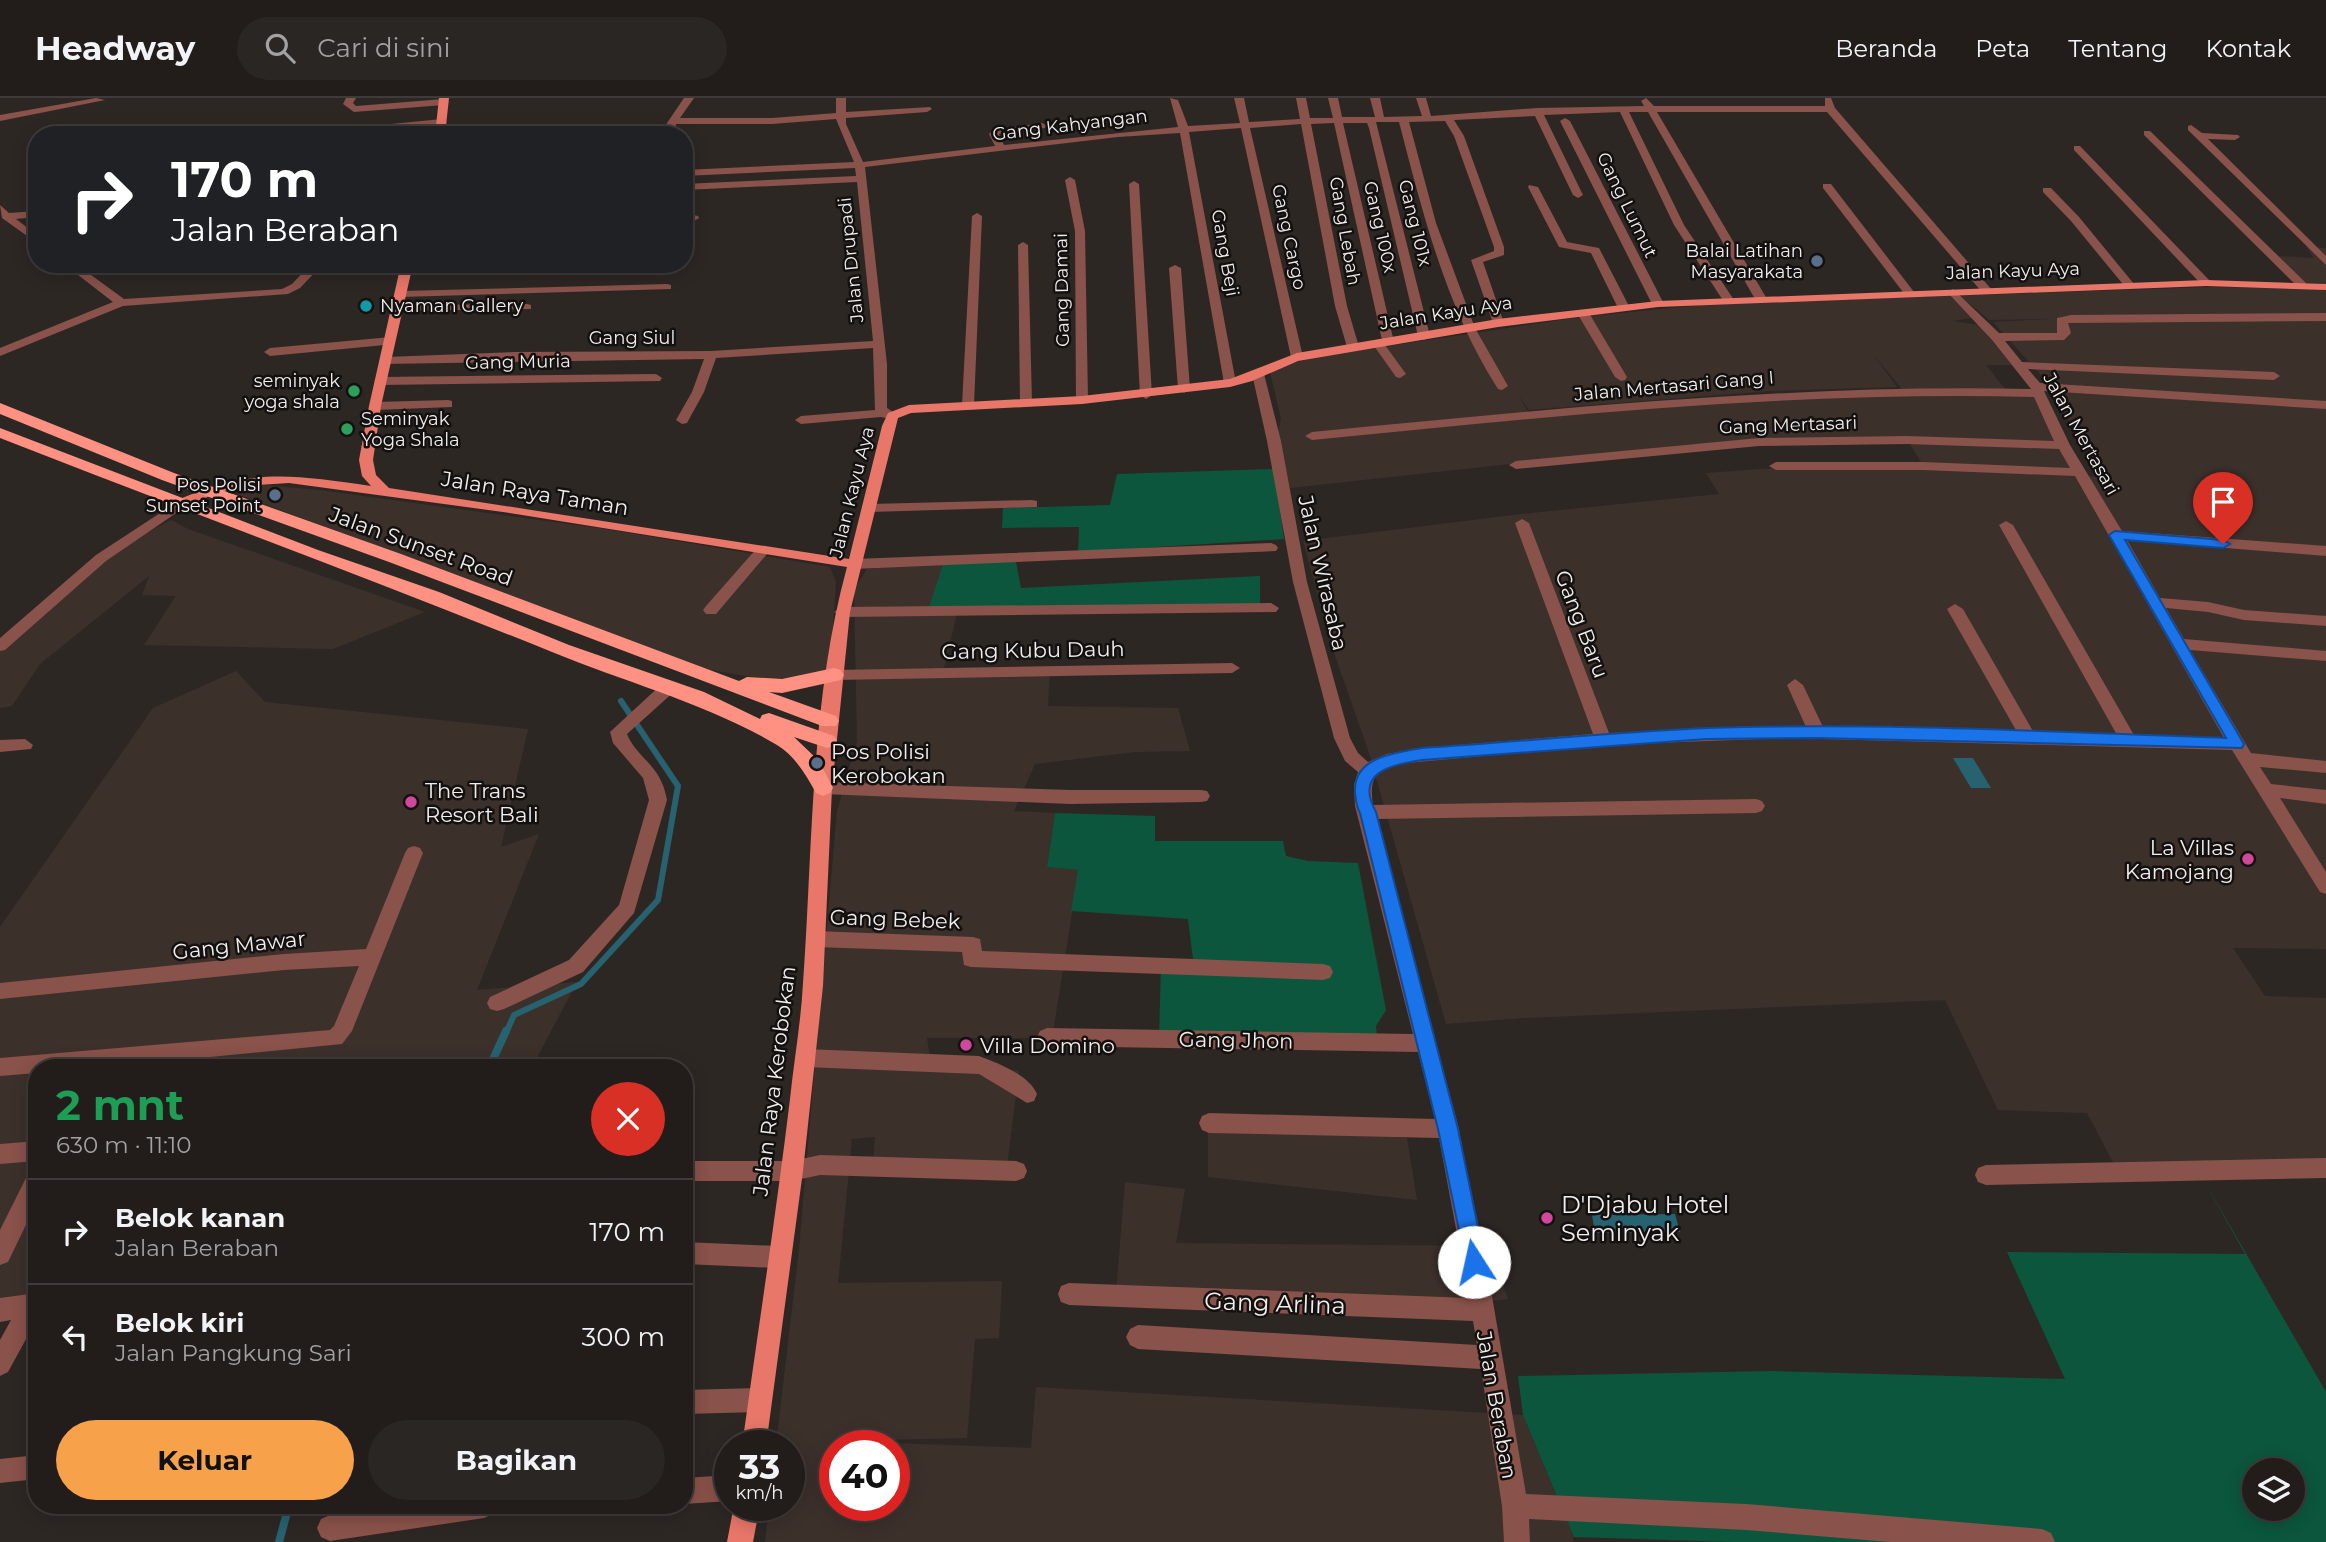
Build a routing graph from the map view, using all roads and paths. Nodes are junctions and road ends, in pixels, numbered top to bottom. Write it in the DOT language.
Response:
graph roads {
  1 [pos="351,98"];
  2 [pos="689,98"];
  3 [pos="841,98"];
  4 [pos="1239,98"];
  5 [pos="1301,98"];
  6 [pos="1333,98"];
  7 [pos="1375,98"];
  8 [pos="1421,98"];
  9 [pos="1644,98"];
  10 [pos="100,100"];
  11 [pos="444,100"];
  12 [pos="1173,100"];
  13 [pos="1829,103"];
  14 [pos="927,109"];
  15 [pos="1623,109"];
  16 [pos="1650,109"];
  17 [pos="1537,111"];
  18 [pos="839,116"];
  19 [pos="0,118"];
  20 [pos="1402,118"];
  21 [pos="1427,118"];
  22 [pos="1448,118"];
  23 [pos="1375,119"];
  24 [pos="1337,120"];
  25 [pos="675,121"];
  26 [pos="1306,121"];
  27 [pos="1565,121"];
  28 [pos="442,122"];
  29 [pos="1246,125"];
  30 [pos="401,126"];
  31 [pos="441,126"];
  32 [pos="670,126"];
  33 [pos="1042,126"];
  34 [pos="1184,129"];
  35 [pos="2147,133"];
  36 [pos="2235,137"];
  37 [pos="2077,148"];
  38 [pos="1001,149"];
  39 [pos="860,165"];
  40 [pos="693,173"];
  41 [pos="861,179"];
  42 [pos="1070,180"];
  43 [pos="1134,184"];
  44 [pos="1827,186"];
  45 [pos="693,187"];
  46 [pos="1533,187"];
  47 [pos="2047,190"];
  48 [pos="1578,195"];
  49 [pos="3,212"];
  50 [pos="28,213"];
  51 [pos="977,216"];
  52 [pos="28,233"];
  53 [pos="1023,245"];
  54 [pos="2326,262"];
  55 [pos="1175,268"];
  56 [pos="81,273"];
  57 [pos="309,273"];
  58 [pos="405,273"];
  59 [pos="2207,283"];
  60 [pos="2302,285"];
  61 [pos="667,286"];
  62 [pos="2130,286"];
  63 [pos="2326,287"];
  64 [pos="1986,290"];
  65 [pos="1953,292"];
  66 [pos="401,293"];
  67 [pos="1910,294"];
  68 [pos="1761,299"];
  69 [pos="1728,300"];
  70 [pos="121,303"];
  71 [pos="1658,304"];
  72 [pos="399,307"];
  73 [pos="527,307"];
  74 [pos="1624,308"];
  75 [pos="1583,313"];
  76 [pos="2326,317"];
  77 [pos="1498,323"];
  78 [pos="1469,328"];
  79 [pos="1424,336"];
  80 [pos="1996,337"];
  81 [pos="391,341"];
  82 [pos="1383,342"];
  83 [pos="878,344"];
  84 [pos="1353,347"];
  85 [pos="0,352"];
  86 [pos="270,352"];
  87 [pos="712,355"];
  88 [pos="1297,357"];
  89 [pos="386,361"];
  90 [pos="2017,365"];
  91 [pos="1258,374"];
  92 [pos="1400,374"];
  93 [pos="2274,376"];
  94 [pos="1621,377"];
  95 [pos="656,378"];
  96 [pos="380,381"];
  97 [pos="1230,383"];
  98 [pos="1502,386"];
  99 [pos="1184,389"];
  100 [pos="2038,390"];
  101 [pos="1146,395"];
  102 [pos="1082,400"];
  103 [pos="1026,402"];
  104 [pos="448,404"];
  105 [pos="968,405"];
  106 [pos="2326,405"];
  107 [pos="375,406"];
  108 [pos="0,408"];
  109 [pos="887,415"];
  110 [pos="801,419"];
  111 [pos="682,420"];
  112 [pos="0,433"];
  113 [pos="1312,436"];
  114 [pos="2063,445"];
  115 [pos="1516,465"];
  116 [pos="1776,466"];
  117 [pos="2079,472"];
  118 [pos="209,491"];
  119 [pos="384,491"];
  120 [pos="180,504"];
  121 [pos="1032,504"];
  122 [pos="870,509"];
  123 [pos="1522,523"];
  124 [pos="2006,525"];
  125 [pos="2115,535"];
  126 [pos="1271,548"];
  127 [pos="762,551"];
  128 [pos="2326,551"];
  129 [pos="854,564"];
  130 [pos="452,579"];
  131 [pos="432,596"];
  132 [pos="2156,602"];
  133 [pos="1271,608"];
  134 [pos="1955,609"];
  135 [pos="711,610"];
  136 [pos="842,612"];
  137 [pos="2326,621"];
  138 [pos="2178,644"];
  139 [pos="0,646"];
  140 [pos="2326,656"];
  141 [pos="1232,668"];
  142 [pos="834,672"];
  143 [pos="703,676"];
  144 [pos="1795,685"];
  145 [pos="670,686"];
  146 [pos="697,697"];
  147 [pos="829,721"];
  148 [pos="1817,732"];
  149 [pos="2028,737"];
  150 [pos="1603,739"];
  151 [pos="2128,739"];
  152 [pos="827,741"];
  153 [pos="25,745"];
  154 [pos="0,747"];
  155 [pos="2241,752"];
  156 [pos="2326,767"];
  157 [pos="1368,771"];
  158 [pos="823,788"];
  159 [pos="2265,790"];
  160 [pos="1201,796"];
  161 [pos="2326,797"];
  162 [pos="1756,806"];
  163 [pos="1368,812"];
  164 [pos="414,853"];
  165 [pos="2326,887"];
  166 [pos="815,939"];
  167 [pos="371,957"];
  168 [pos="1323,972"];
  169 [pos="0,991"];
  170 [pos="496,1003"];
  171 [pos="1047,1037"];
  172 [pos="1424,1043"];
  173 [pos="805,1058"];
  174 [pos="98,1059"];
  175 [pos="28,1065"];
  176 [pos="0,1067"];
  177 [pos="1027,1094"];
  178 [pos="1209,1123"];
  179 [pos="1448,1129"];
  180 [pos="28,1152"];
  181 [pos="0,1154"];
  182 [pos="2326,1168"];
  183 [pos="693,1171"];
  184 [pos="792,1171"];
  185 [pos="1016,1171"];
  186 [pos="1986,1175"];
  187 [pos="28,1197"];
  188 [pos="693,1253"];
  189 [pos="0,1254"];
  190 [pos="778,1257"];
  191 [pos="1069,1294"];
  192 [pos="28,1306"];
  193 [pos="0,1310"];
  194 [pos="1482,1311"];
  195 [pos="28,1315"];
  196 [pos="1138,1338"];
  197 [pos="1489,1359"];
  198 [pos="0,1364"];
  199 [pos="759,1400"];
  200 [pos="693,1402"];
  201 [pos="756,1430"];
  202 [pos="28,1468"];
  203 [pos="0,1471"];
  204 [pos="714,1489"];
  205 [pos="693,1490"];
  206 [pos="1515,1506"];
  207 [pos="424,1514"];
  208 [pos="744,1521"];
  209 [pos="330,1528"];
  210 [pos="740,1542"];
  211 [pos="1517,1542"];
  212 [pos="2042,1542"];
  1 -- 11 [label="street"];
  2 -- 25 [label="street"];
  3 -- 18 [label="street, Jalan Drupadi"];
  4 -- 29 [label="street, Gang Cargo"];
  5 -- 26 [label="street, Gang Lebah"];
  6 -- 24 [label="street, Gang 100x"];
  7 -- 23 [label="street, Gang 101x"];
  8 -- 21 [label="street"];
  9 -- 16 [label="street"];
  10 -- 19 [label="street"];
  11 -- 28 [label="main road"];
  12 -- 34 [label="street, Gang Beji"];
  13 -- 16 [label="street, Gang Kahyangan"];
  13 -- 64 [label="street"];
  14 -- 18 [label="street"];
  15 -- 16 [label="street, Gang Kahyangan"];
  15 -- 17 [label="street, Gang Kahyangan"];
  15 -- 69 [label="street"];
  16 -- 68 [label="street"];
  17 -- 22 [label="street, Gang Kahyangan"];
  17 -- 48 [label="street"];
  18 -- 25 [label="street"];
  18 -- 39 [label="street, Jalan Drupadi"];
  20 -- 21 [label="street, Gang Kahyangan"];
  20 -- 23 [label="street, Gang Kahyangan"];
  20 -- 78 [label="street"];
  21 -- 22 [label="street, Gang Kahyangan"];
  22 -- 77 [label="street"];
  23 -- 24 [label="street, Gang Kahyangan"];
  23 -- 79 [label="street, Gang 101x"];
  24 -- 26 [label="street, Gang Kahyangan"];
  24 -- 82 [label="street, Gang 100x"];
  25 -- 32 [label="street"];
  26 -- 29 [label="street, Gang Kahyangan"];
  26 -- 84 [label="street, Gang Lebah"];
  27 -- 71 [label="street, Gang Lumut"];
  28 -- 30 [label="street"];
  28 -- 31 [label="main road"];
  29 -- 34 [label="street, Gang Kahyangan"];
  29 -- 88 [label="street, Gang Cargo"];
  33 -- 38 [label="street"];
  34 -- 38 [label="street, Gang Kahyangan"];
  34 -- 97 [label="street, Gang Beji"];
  35 -- 60 [label="street"];
  36 -- 54 [label="street"];
  37 -- 59 [label="street"];
  38 -- 39 [label="street, Gang Kahyangan"];
  39 -- 40 [label="street, Gang Kahyangan"];
  39 -- 41 [label="street, Jalan Drupadi"];
  41 -- 45 [label="street"];
  41 -- 83 [label="street, Jalan Drupadi"];
  42 -- 102 [label="street, Gang Damai"];
  43 -- 101 [label="street"];
  44 -- 67 [label="street"];
  46 -- 74 [label="street"];
  47 -- 62 [label="street"];
  49 -- 50 [label="street"];
  49 -- 52 [label="street"];
  51 -- 105 [label="street"];
  53 -- 103 [label="street"];
  55 -- 99 [label="street"];
  56 -- 70 [label="street"];
  57 -- 70 [label="street"];
  58 -- 66 [label="main road"];
  59 -- 60 [label="main road, Jalan Kayu Aya"];
  59 -- 62 [label="main road, Jalan Kayu Aya"];
  60 -- 63 [label="main road, Jalan Kayu Aya"];
  61 -- 66 [label="street"];
  62 -- 64 [label="main road, Jalan Kayu Aya"];
  64 -- 65 [label="main road, Jalan Kayu Aya"];
  65 -- 67 [label="main road, Jalan Kayu Aya"];
  65 -- 80 [label="street, Jalan Mertasari"];
  66 -- 72 [label="main road"];
  67 -- 68 [label="main road, Jalan Kayu Aya"];
  68 -- 69 [label="main road, Jalan Kayu Aya"];
  69 -- 71 [label="main road, Jalan Kayu Aya"];
  70 -- 85 [label="street"];
  71 -- 74 [label="main road, Jalan Kayu Aya"];
  72 -- 73 [label="street"];
  72 -- 81 [label="main road"];
  74 -- 75 [label="main road, Jalan Kayu Aya"];
  75 -- 77 [label="main road, Jalan Kayu Aya"];
  75 -- 94 [label="street"];
  76 -- 80 [label="street"];
  77 -- 78 [label="main road, Jalan Kayu Aya"];
  78 -- 79 [label="main road, Jalan Kayu Aya"];
  78 -- 98 [label="street"];
  79 -- 82 [label="main road, Jalan Kayu Aya"];
  80 -- 90 [label="street, Jalan Mertasari"];
  81 -- 86 [label="street"];
  81 -- 89 [label="main road"];
  82 -- 84 [label="main road, Jalan Kayu Aya"];
  82 -- 92 [label="street"];
  83 -- 87 [label="street, Gang Siul"];
  83 -- 109 [label="street, Jalan Drupadi"];
  84 -- 88 [label="main road, Jalan Kayu Aya"];
  87 -- 89 [label="street, Gang Siul"];
  87 -- 111 [label="street"];
  88 -- 91 [label="main road, Jalan Kayu Aya"];
  89 -- 96 [label="main road"];
  90 -- 93 [label="street"];
  90 -- 100 [label="street, Jalan Mertasari"];
  91 -- 97 [label="main road, Jalan Kayu Aya"];
  91 -- 157 [label="street, Jalan Wirasaba"];
  95 -- 96 [label="street, Gang Muria"];
  96 -- 107 [label="main road"];
  97 -- 99 [label="main road, Jalan Kayu Aya"];
  99 -- 101 [label="main road, Jalan Kayu Aya"];
  100 -- 106 [label="street, Jalan Mertasari Gang I"];
  100 -- 113 [label="street, Jalan Mertasari Gang I"];
  100 -- 114 [label="street, Jalan Mertasari"];
  101 -- 102 [label="main road, Jalan Kayu Aya"];
  102 -- 103 [label="main road, Jalan Kayu Aya"];
  103 -- 105 [label="main road, Jalan Kayu Aya"];
  104 -- 107 [label="street"];
  105 -- 109 [label="main road, Jalan Kayu Aya"];
  107 -- 119 [label="main road"];
  108 -- 118 [label="highway, Jalan Sunset Road"];
  109 -- 110 [label="street"];
  109 -- 122 [label="main road, Jalan Kayu Aya"];
  112 -- 120 [label="highway, Jalan Sunset Road"];
  114 -- 115 [label="street, Gang Mertasari"];
  114 -- 117 [label="street, Jalan Mertasari"];
  116 -- 117 [label="street"];
  117 -- 125 [label="street, Jalan Mertasari"];
  118 -- 119 [label="main road, Jalan Raya Taman"];
  118 -- 120 [label="main road, Jalan Raya Taman"];
  118 -- 130 [label="highway, Jalan Sunset Road"];
  119 -- 127 [label="main road, Jalan Raya Taman"];
  120 -- 131 [label="highway, Jalan Sunset Road"];
  120 -- 139 [label="street"];
  121 -- 122 [label="street"];
  122 -- 129 [label="main road, Jalan Kayu Aya"];
  123 -- 150 [label="street, Gang Baru"];
  124 -- 151 [label="street"];
  125 -- 128 [label="street"];
  125 -- 132 [label="street, Jalan Mertasari"];
  126 -- 129 [label="street"];
  127 -- 129 [label="main road, Jalan Raya Taman"];
  127 -- 135 [label="street"];
  129 -- 136 [label="main road, Jalan Kayu Aya"];
  130 -- 131 [label="highway"];
  130 -- 143 [label="highway, Jalan Sunset Road"];
  131 -- 145 [label="highway, Jalan Sunset Road"];
  132 -- 137 [label="street"];
  132 -- 138 [label="street, Jalan Mertasari"];
  133 -- 136 [label="street"];
  134 -- 149 [label="street"];
  136 -- 142 [label="main road, Jalan Kayu Aya"];
  138 -- 140 [label="street"];
  138 -- 155 [label="street, Jalan Mertasari"];
  141 -- 142 [label="street, Gang Kubu Dauh"];
  142 -- 143 [label="highway"];
  142 -- 147 [label="main road, Jalan Kayu Aya"];
  143 -- 147 [label="highway, Jalan Sunset Road"];
  144 -- 148 [label="street"];
  145 -- 146 [label="highway, Jalan Sunset Road"];
  145 -- 170 [label="street"];
  146 -- 152 [label="highway"];
  146 -- 158 [label="highway"];
  147 -- 152 [label="main road, Jalan Raya Kerobokan"];
  148 -- 149 [label="street"];
  148 -- 150 [label="street"];
  149 -- 151 [label="street"];
  150 -- 157 [label="street"];
  151 -- 155 [label="street"];
  152 -- 158 [label="main road, Jalan Raya Kerobokan"];
  153 -- 154 [label="street"];
  155 -- 156 [label="street"];
  155 -- 159 [label="street, Jalan Mertasari"];
  157 -- 163 [label="street, Jalan Beraban"];
  158 -- 160 [label="street"];
  158 -- 166 [label="main road, Jalan Raya Kerobokan"];
  159 -- 161 [label="street"];
  159 -- 165 [label="street, Jalan Mertasari"];
  162 -- 163 [label="street"];
  163 -- 172 [label="street, Jalan Beraban"];
  164 -- 167 [label="street"];
  166 -- 168 [label="street, Gang Bebek"];
  166 -- 173 [label="main road, Jalan Raya Kerobokan"];
  167 -- 169 [label="street, Gang Mawar"];
  167 -- 174 [label="street"];
  171 -- 172 [label="street, Gang Jhon"];
  172 -- 179 [label="street, Jalan Beraban"];
  173 -- 177 [label="street"];
  173 -- 184 [label="main road, Jalan Raya Kerobokan"];
  175 -- 176 [label="street"];
  178 -- 179 [label="street"];
  179 -- 194 [label="street, Jalan Beraban"];
  180 -- 181 [label="street"];
  182 -- 186 [label="street"];
  183 -- 184 [label="street"];
  184 -- 185 [label="street"];
  184 -- 190 [label="main road, Jalan Raya Kerobokan"];
  187 -- 189 [label="street"];
  188 -- 190 [label="street"];
  190 -- 199 [label="main road, Jalan Raya Kerobokan"];
  191 -- 194 [label="street, Gang Arlina"];
  192 -- 193 [label="street"];
  194 -- 197 [label="street, Jalan Beraban"];
  195 -- 198 [label="street"];
  196 -- 197 [label="street"];
  197 -- 206 [label="street, Jalan Beraban"];
  199 -- 200 [label="street"];
  199 -- 201 [label="main road, Jalan Raya Kerobokan"];
  202 -- 203 [label="street"];
  204 -- 205 [label="street"];
  206 -- 211 [label="street, Jalan Beraban"];
  206 -- 212 [label="street"];
  207 -- 209 [label="street"];
  208 -- 210 [label="main road"];
}
